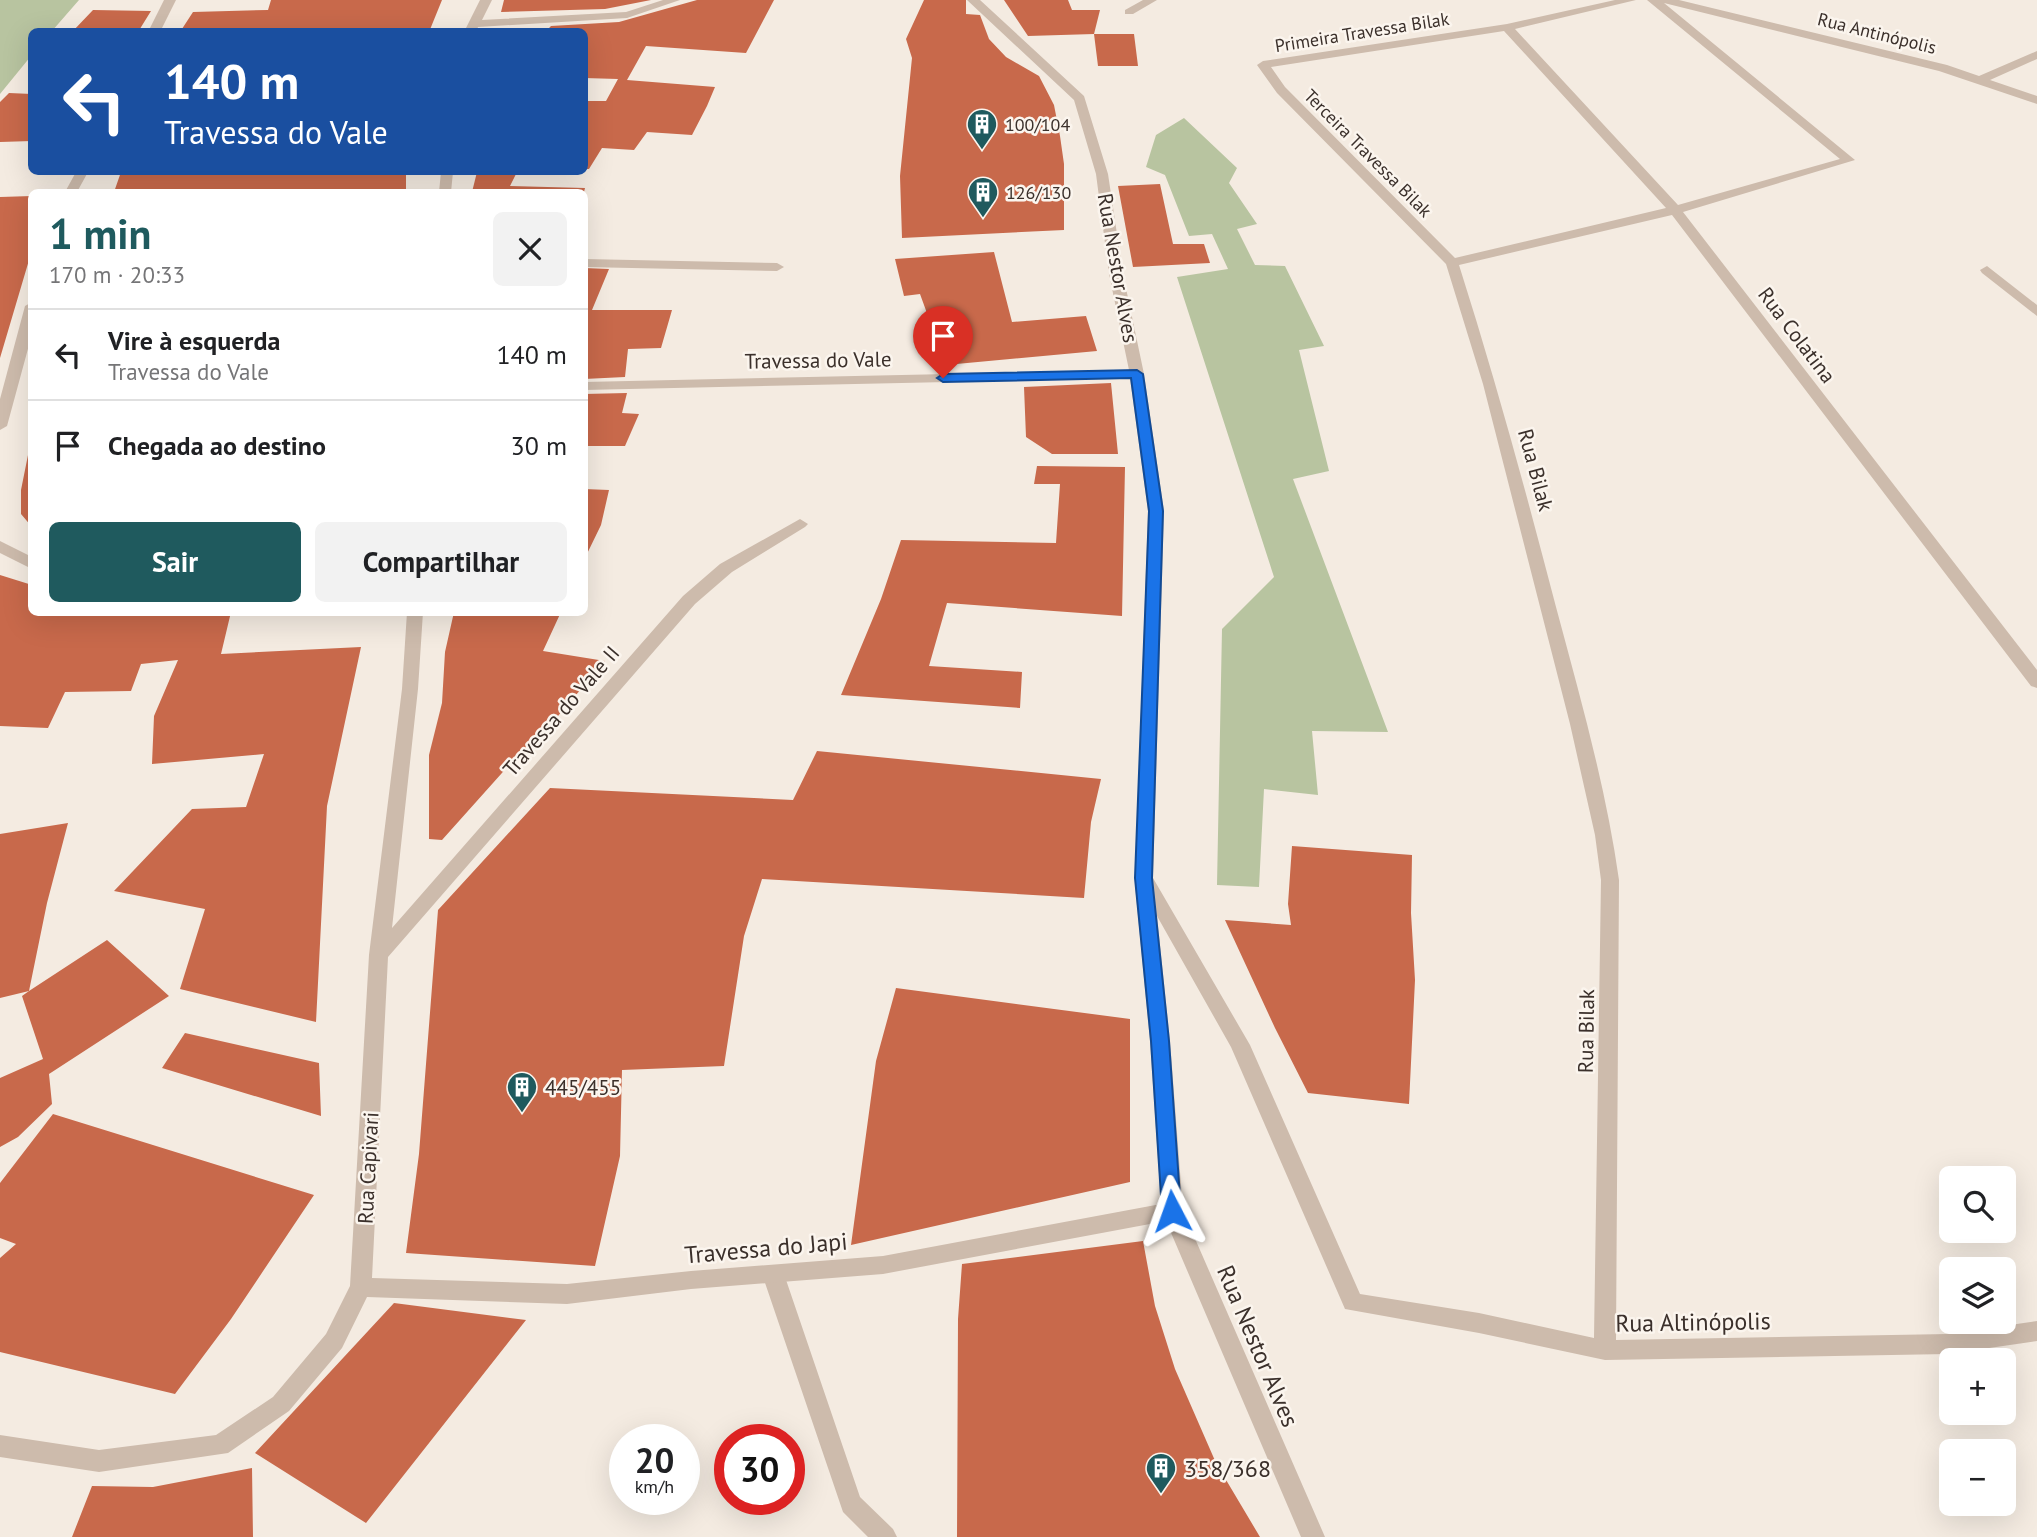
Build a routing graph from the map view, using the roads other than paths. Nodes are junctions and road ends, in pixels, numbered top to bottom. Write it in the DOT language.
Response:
graph roads {
  1 [pos="170,0"];
  2 [pos="485,0"];
  3 [pos="674,0"];
  4 [pos="973,0"];
  5 [pos="1151,0"];
  6 [pos="1630,0"];
  7 [pos="1653,0"];
  8 [pos="1665,0"];
  9 [pos="1129,12"];
  10 [pos="1507,27"];
  11 [pos="156,28"];
  12 [pos="471,28"];
  13 [pos="2037,55"];
  14 [pos="1264,65"];
  15 [pos="1981,80"];
  16 [pos="2037,100"];
  17 [pos="1675,210"];
  18 [pos="588,263"];
  19 [pos="1452,263"];
  20 [pos="777,267"];
  21 [pos="1987,270"];
  22 [pos="2037,312"];
  23 [pos="28,321"];
  24 [pos="1137,374"];
  25 [pos="588,386"];
  26 [pos="0,426"];
  27 [pos="800,524"];
  28 [pos="0,546"];
  29 [pos="28,562"];
  30 [pos="415,616"];
  31 [pos="2037,682"];
  32 [pos="1144,878"];
  33 [pos="379,955"];
  34 [pos="1172,1211"];
  35 [pos="773,1274"];
  36 [pos="361,1287"];
  37 [pos="2037,1331"];
  38 [pos="1605,1350"];
  39 [pos="0,1446"];
  40 [pos="886,1537"];
  41 [pos="1313,1537"];
  1 -- 11 [label="street"];
  2 -- 12 [label="street"];
  3 -- 12 [label="street"];
  4 -- 24 [label="street, Rua Nestor Alves"];
  5 -- 9 [label="street"];
  6 -- 10 [label="street, Primeira Travessa Bilak"];
  7 -- 17 [label="street"];
  8 -- 15 [label="street, Rua Antinópolis"];
  10 -- 14 [label="street, Primeira Travessa Bilak"];
  10 -- 17 [label="street, Rua Colatina"];
  13 -- 15 [label="street"];
  14 -- 19 [label="street, Terceira Travessa Bilak"];
  15 -- 16 [label="street, Rua Antinópolis"];
  17 -- 19 [label="street"];
  17 -- 31 [label="street, Rua Colatina"];
  18 -- 20 [label="street"];
  19 -- 38 [label="street, Rua Bilak"];
  21 -- 22 [label="street"];
  23 -- 26 [label="street"];
  24 -- 25 [label="street, Travessa do Vale"];
  24 -- 32 [label="street, Rua Nestor Alves"];
  27 -- 33 [label="street, Travessa do Vale II"];
  28 -- 29 [label="street"];
  30 -- 33 [label="street, Rua Capivari"];
  32 -- 34 [label="street, Rua Nestor Alves"];
  32 -- 38 [label="street, Rua Altinópolis"];
  33 -- 36 [label="street, Rua Capivari"];
  34 -- 35 [label="street, Travessa do Japi"];
  34 -- 41 [label="street, Rua Nestor Alves"];
  35 -- 36 [label="street, Travessa do Japi"];
  35 -- 40 [label="street"];
  36 -- 39 [label="street, Rua Capivari"];
  37 -- 38 [label="street, Rua Altinópolis"];
}
